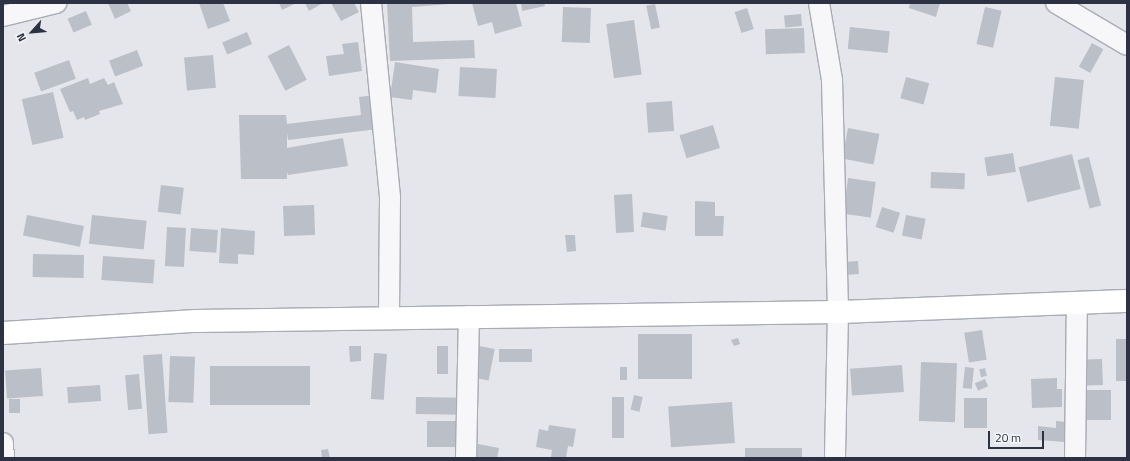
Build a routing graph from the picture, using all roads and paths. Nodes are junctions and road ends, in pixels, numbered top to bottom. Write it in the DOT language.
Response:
graph roads {
  1 [pos="56,3"];
  2 [pos="371,3"];
  3 [pos="819,3"];
  4 [pos="1056,3"];
  5 [pos="3,16"];
  6 [pos="1127,45"];
  7 [pos="1127,301"];
  8 [pos="1077,303"];
  9 [pos="838,312"];
  10 [pos="389,316"];
  11 [pos="469,316"];
  12 [pos="3,333"];
  13 [pos="3,443"];
  14 [pos="4,458"];
  15 [pos="466,458"];
  16 [pos="835,458"];
  17 [pos="1075,458"];
  1 -- 5 [label="street"];
  2 -- 10 [label="street"];
  3 -- 9 [label="street"];
  4 -- 6 [label="street"];
  7 -- 8 [label="main road"];
  8 -- 9 [label="main road"];
  8 -- 17 [label="street"];
  9 -- 11 [label="main road"];
  9 -- 16 [label="street"];
  10 -- 11 [label="main road"];
  10 -- 12 [label="main road"];
  11 -- 15 [label="street"];
  13 -- 14 [label="street"];
}
